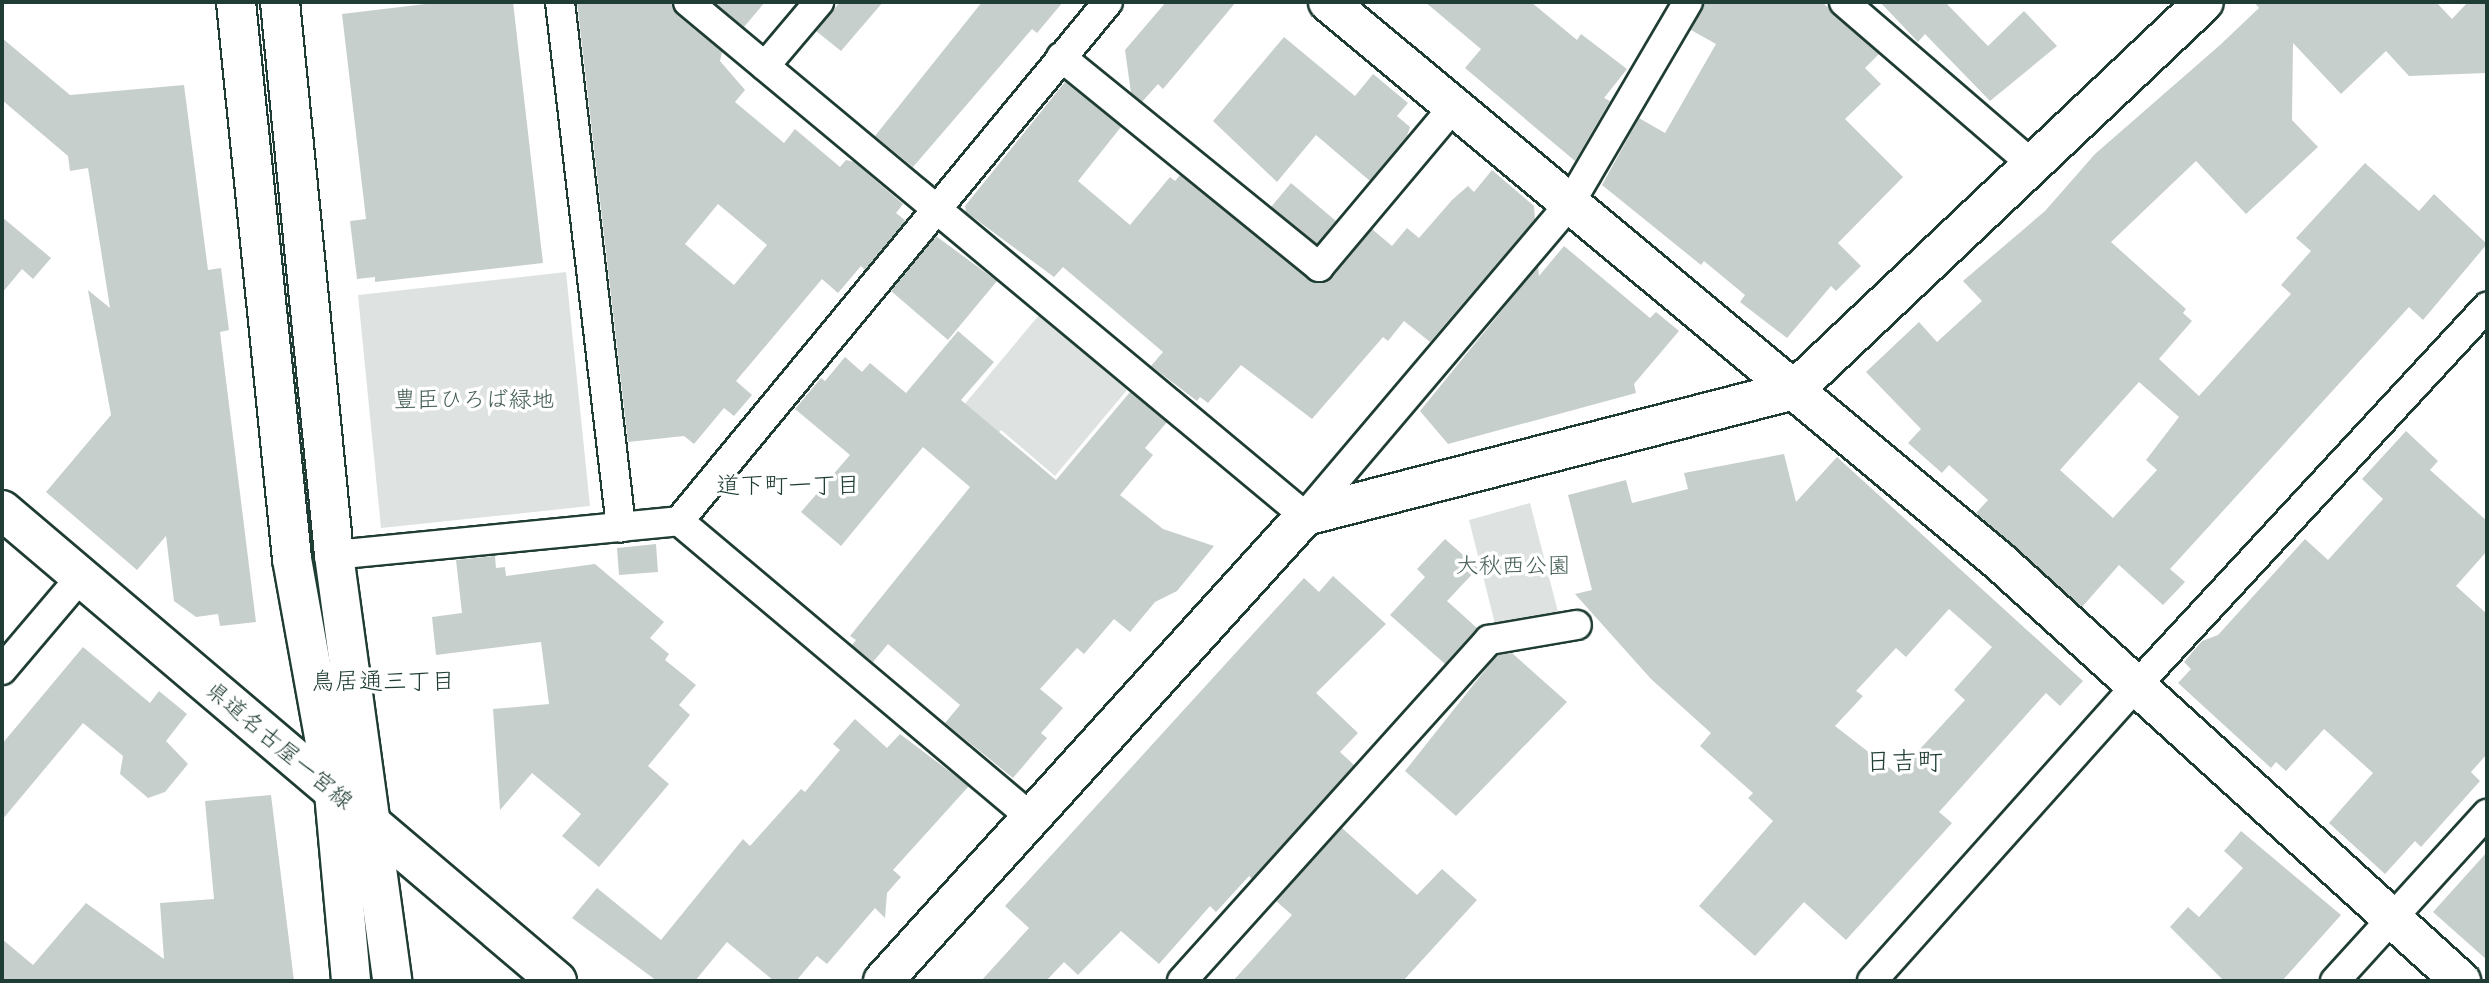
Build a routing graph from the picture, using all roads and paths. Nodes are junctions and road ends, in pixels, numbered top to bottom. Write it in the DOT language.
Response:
graph roads {
  1 [pos="236,2"];
  2 [pos="280,2"];
  3 [pos="560,2"];
  4 [pos="688,2"];
  5 [pos="820,2"];
  6 [pos="1108,2"];
  7 [pos="1328,2"];
  8 [pos="1688,2"];
  9 [pos="1844,2"];
  10 [pos="2204,2"];
  11 [pos="1061,57"];
  12 [pos="765,66"];
  13 [pos="1454,106"];
  14 [pos="2032,164"];
  15 [pos="1570,203"];
  16 [pos="934,210"];
  17 [pos="2487,307"];
  18 [pos="1794,390"];
  19 [pos="2,510"];
  20 [pos="1305,516"];
  21 [pos="679,521"];
  22 [pos="621,527"];
  23 [pos="334,555"];
  24 [pos="81,577"];
  25 [pos="1577,625"];
  26 [pos="2,670"];
  27 [pos="2136,685"];
  28 [pos="334,793"];
  29 [pos="2487,814"];
  30 [pos="1031,817"];
  31 [pos="375,828"];
  32 [pos="2392,918"];
  33 [pos="351,981"];
  34 [pos="392,981"];
  35 [pos="557,981"];
  36 [pos="884,981"];
  37 [pos="1182,981"];
  38 [pos="1872,981"];
  39 [pos="2335,981"];
  40 [pos="2462,981"];
  1 -- 28 [label="street"];
  2 -- 23 [label="street"];
  3 -- 22 [label="street"];
  4 -- 12 [label="street"];
  5 -- 12 [label="street"];
  6 -- 11 [label="street"];
  7 -- 13 [label="street"];
  8 -- 15 [label="street"];
  9 -- 14 [label="street"];
  10 -- 14 [label="street"];
  11 -- 13 [label="street"];
  11 -- 16 [label="street"];
  12 -- 16 [label="street"];
  13 -- 15 [label="street"];
  14 -- 18 [label="street"];
  15 -- 18 [label="street"];
  15 -- 20 [label="street"];
  16 -- 20 [label="street"];
  16 -- 21 [label="street"];
  17 -- 27 [label="street"];
  18 -- 20 [label="street"];
  18 -- 27 [label="street"];
  19 -- 24 [label="street, 県道名古屋一宮線"];
  20 -- 30 [label="street"];
  21 -- 22 [label="street"];
  21 -- 30 [label="street"];
  22 -- 23 [label="street"];
  23 -- 31 [label="street"];
  24 -- 26 [label="street"];
  24 -- 28 [label="street, 県道名古屋一宮線"];
  25 -- 37 [label="street"];
  27 -- 32 [label="street"];
  27 -- 38 [label="street"];
  28 -- 31 [label="street, 県道名古屋一宮線"];
  28 -- 33 [label="street"];
  29 -- 32 [label="street"];
  30 -- 36 [label="street"];
  31 -- 34 [label="street"];
  31 -- 35 [label="street, 県道名古屋一宮線"];
  32 -- 39 [label="street"];
  32 -- 40 [label="street"];
}
